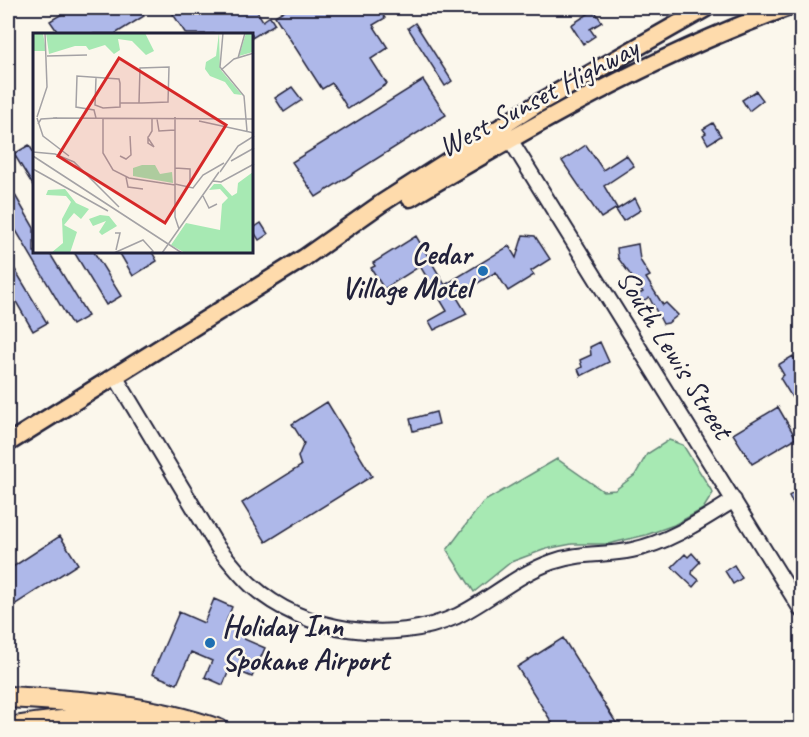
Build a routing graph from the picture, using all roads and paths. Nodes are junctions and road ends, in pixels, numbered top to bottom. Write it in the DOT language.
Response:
graph roads {
  1 [pos="706,8"];
  2 [pos="786,8"];
  3 [pos="506,134"];
  4 [pos="115,376"];
  5 [pos="8,443"];
  6 [pos="734,500"];
  7 [pos="801,611"];
  8 [pos="8,697"];
  9 [pos="8,728"];
  10 [pos="184,729"];
  11 [pos="219,729"];
  1 -- 3 [label="main road, West Sunset Highway"];
  2 -- 3 [label="main road, West Sunset Highway"];
  3 -- 4 [label="main road, West Sunset Highway"];
  3 -- 6 [label="street, South Lewis Street"];
  4 -- 5 [label="main road, West Sunset Highway"];
  4 -- 6 [label="street"];
  6 -- 7 [label="street, South Lewis Street"];
  8 -- 11 [label="highway"];
  9 -- 10 [label="highway"];
}
